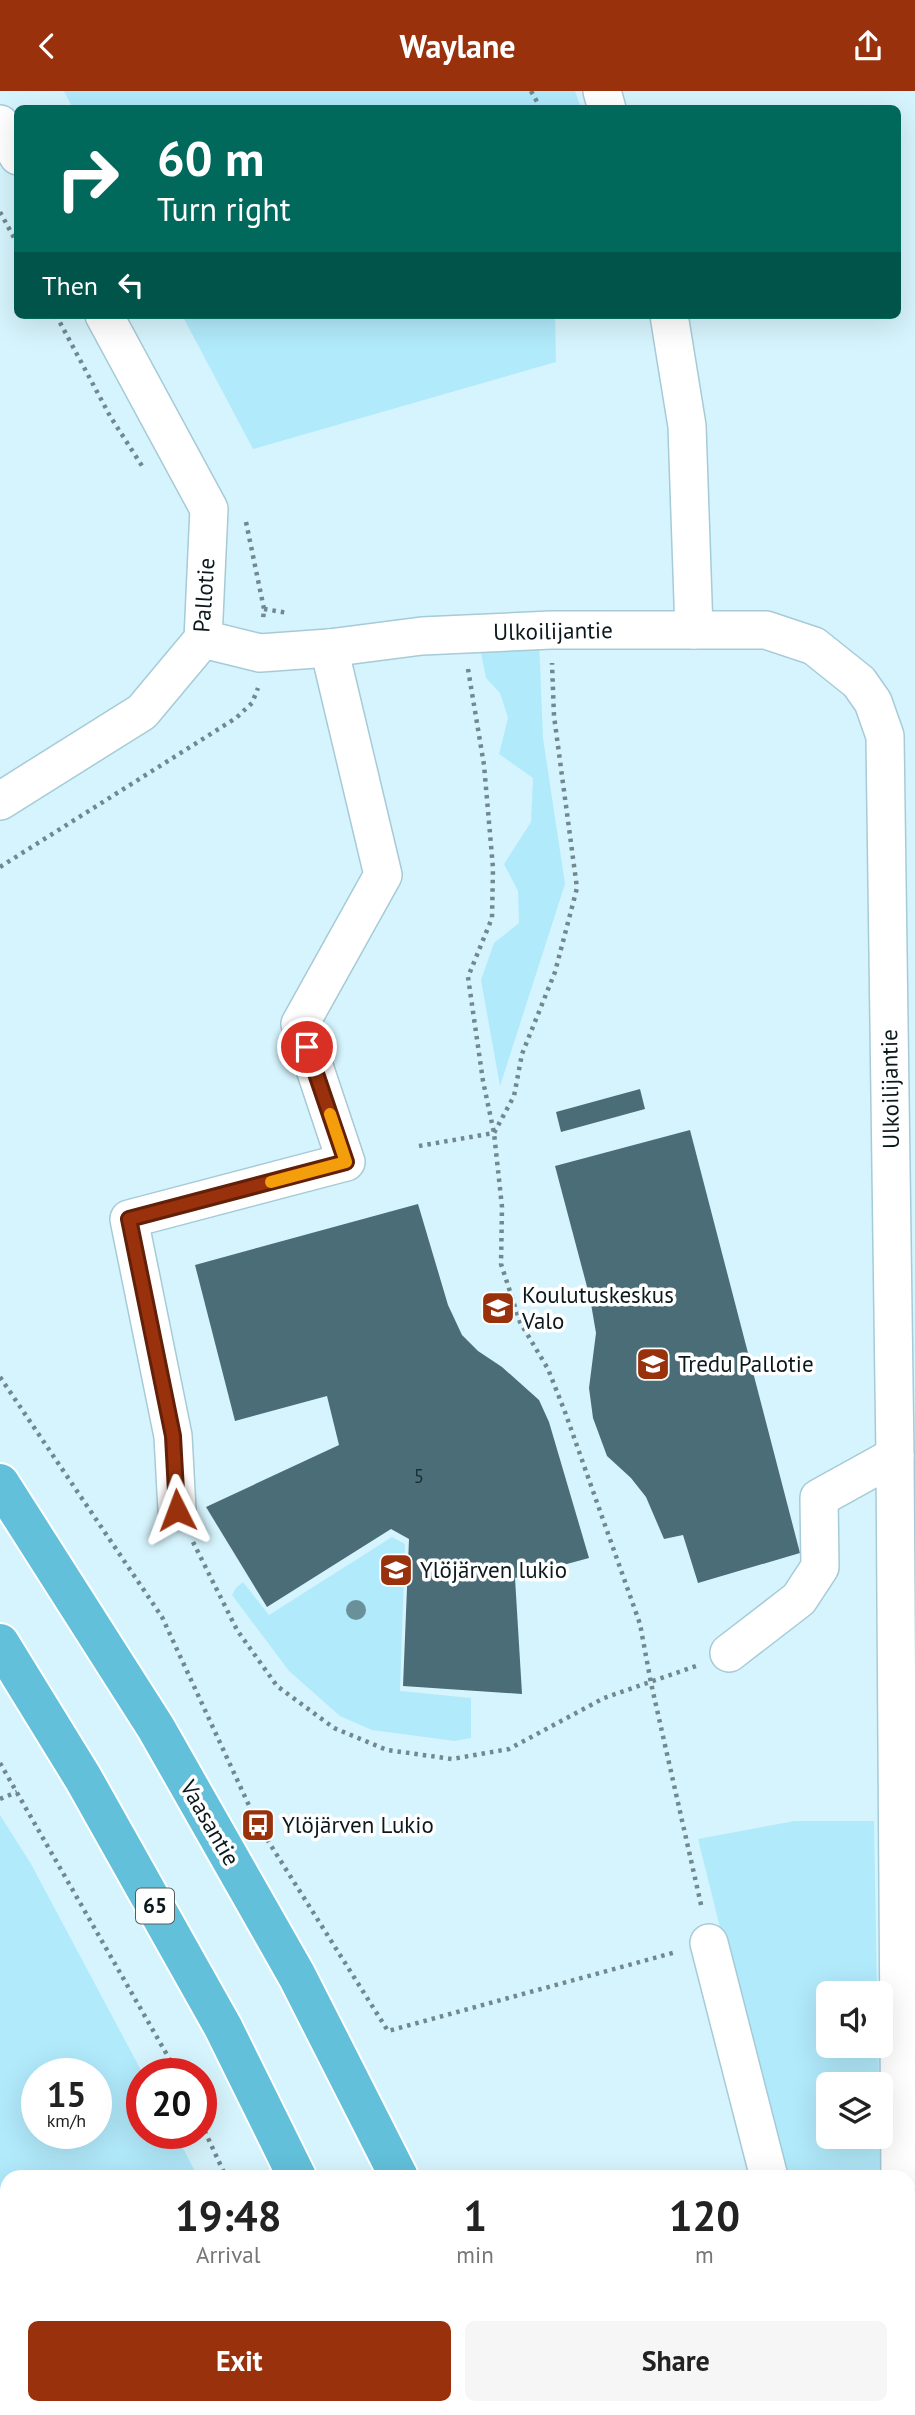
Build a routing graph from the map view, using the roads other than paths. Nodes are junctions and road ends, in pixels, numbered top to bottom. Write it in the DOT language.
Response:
graph roads {
  1 [pos="0,124"];
  2 [pos="14,149"];
  3 [pos="106,319"];
  4 [pos="670,319"];
  5 [pos="694,630"];
  6 [pos="203,639"];
  7 [pos="329,648"];
  8 [pos="0,801"];
  9 [pos="895,1455"];
  10 [pos="0,1483"];
  11 [pos="177,1510"];
  12 [pos="0,1643"];
  13 [pos="729,1653"];
  14 [pos="709,1943"];
  15 [pos="294,2170"];
  16 [pos="395,2170"];
  17 [pos="767,2170"];
  18 [pos="900,2170"];
  1 -- 2 [label="street"];
  3 -- 6 [label="street, Pallotie"];
  4 -- 5 [label="street"];
  5 -- 7 [label="street, Ulkoilijantie"];
  5 -- 9 [label="street, Ulkoilijantie"];
  6 -- 7 [label="street, Ulkoilijantie"];
  6 -- 8 [label="street, Pallotie"];
  7 -- 11 [label="street"];
  9 -- 13 [label="street"];
  9 -- 18 [label="street, Ulkoilijantie"];
  10 -- 16 [label="highway, Vaasantie"];
  12 -- 15 [label="highway, 65"];
  14 -- 17 [label="street"];
}
